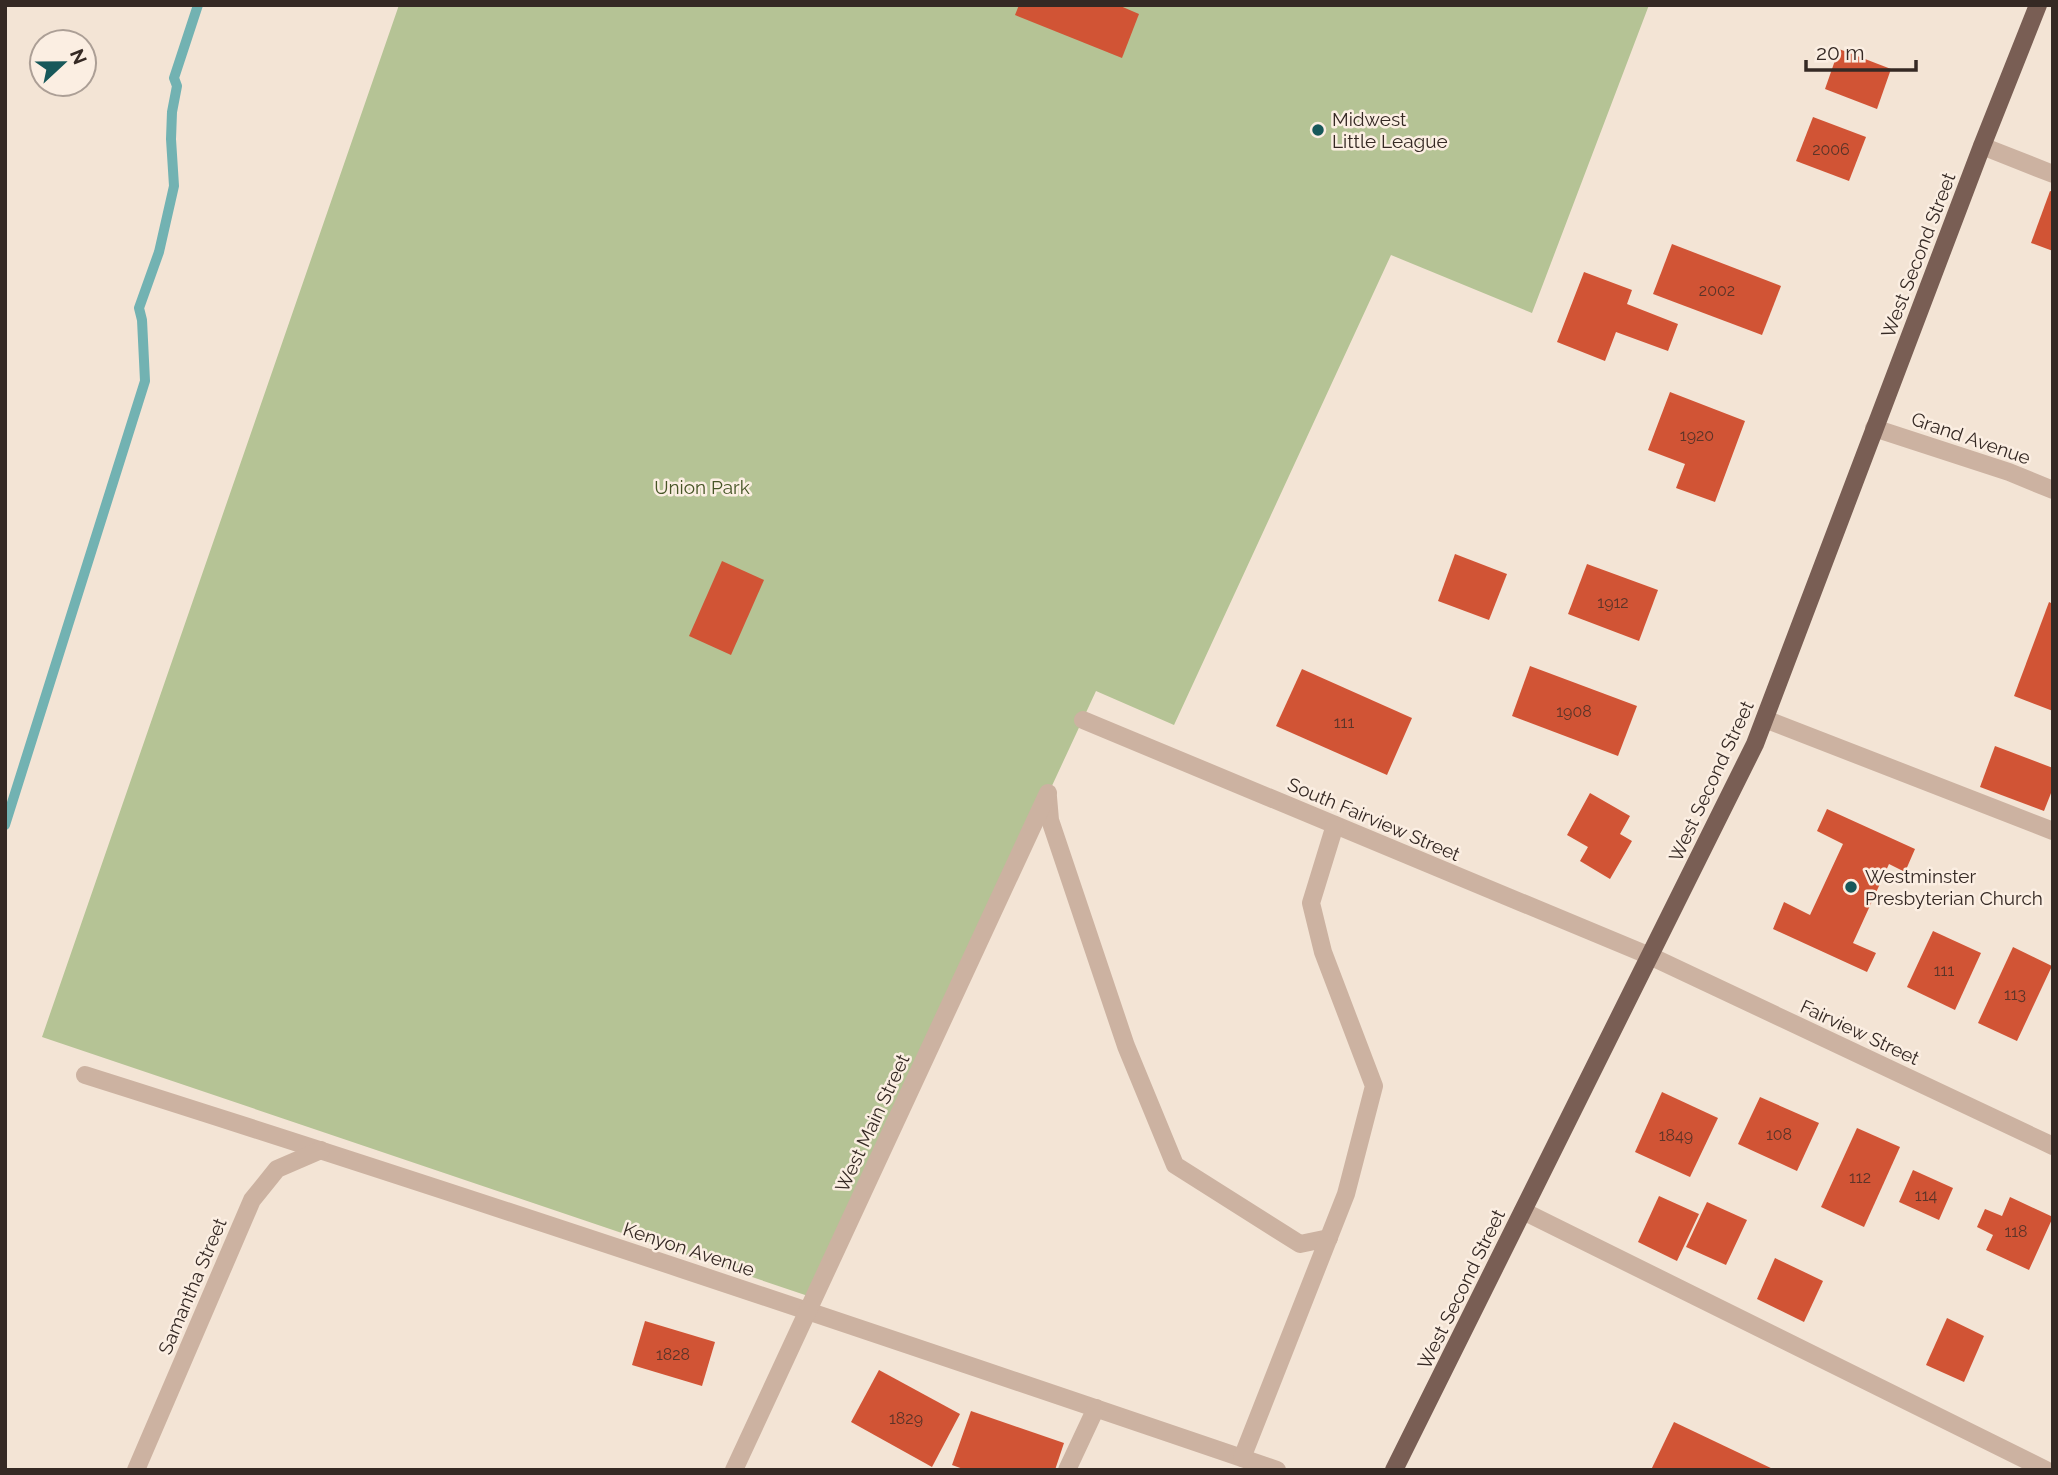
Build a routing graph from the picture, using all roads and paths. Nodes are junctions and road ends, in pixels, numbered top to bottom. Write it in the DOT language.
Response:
graph roads {
  1 [pos="2038,5"];
  2 [pos="1982,146"];
  3 [pos="2053,174"];
  4 [pos="1874,428"];
  5 [pos="2053,490"];
  6 [pos="1765,719"];
  7 [pos="1083,720"];
  8 [pos="1335,825"];
  9 [pos="2053,831"];
  10 [pos="1650,956"];
  11 [pos="85,1075"];
  12 [pos="2053,1146"];
  13 [pos="321,1150"];
  14 [pos="1523,1211"];
  15 [pos="1329,1238"];
  16 [pos="808,1310"];
  17 [pos="1096,1408"];
  18 [pos="1242,1458"];
  19 [pos="136,1470"];
  20 [pos="733,1470"];
  21 [pos="1067,1470"];
  22 [pos="1277,1470"];
  23 [pos="1394,1470"];
  24 [pos="2046,1470"];
  1 -- 2 [label="main road, West Second Street"];
  2 -- 3 [label="street"];
  2 -- 4 [label="main road, West Second Street"];
  4 -- 5 [label="street, Grand Avenue"];
  4 -- 6 [label="main road, West Second Street"];
  6 -- 9 [label="street"];
  6 -- 10 [label="main road, West Second Street"];
  7 -- 8 [label="street, South Fairview Street"];
  8 -- 10 [label="street, South Fairview Street"];
  8 -- 15 [label="street"];
  10 -- 12 [label="street, Fairview Street"];
  10 -- 14 [label="main road, West Second Street"];
  11 -- 13 [label="street, Kenyon Avenue"];
  13 -- 16 [label="street, Kenyon Avenue"];
  13 -- 19 [label="street, Samantha Street"];
  14 -- 23 [label="main road, West Second Street"];
  14 -- 24 [label="street"];
  15 -- 16 [label="street, West Main Street"];
  15 -- 18 [label="street"];
  16 -- 17 [label="street, Kenyon Avenue"];
  16 -- 20 [label="street, West Main Street"];
  17 -- 18 [label="street, Kenyon Avenue"];
  17 -- 21 [label="street"];
  18 -- 22 [label="street, Kenyon Avenue"];
}
